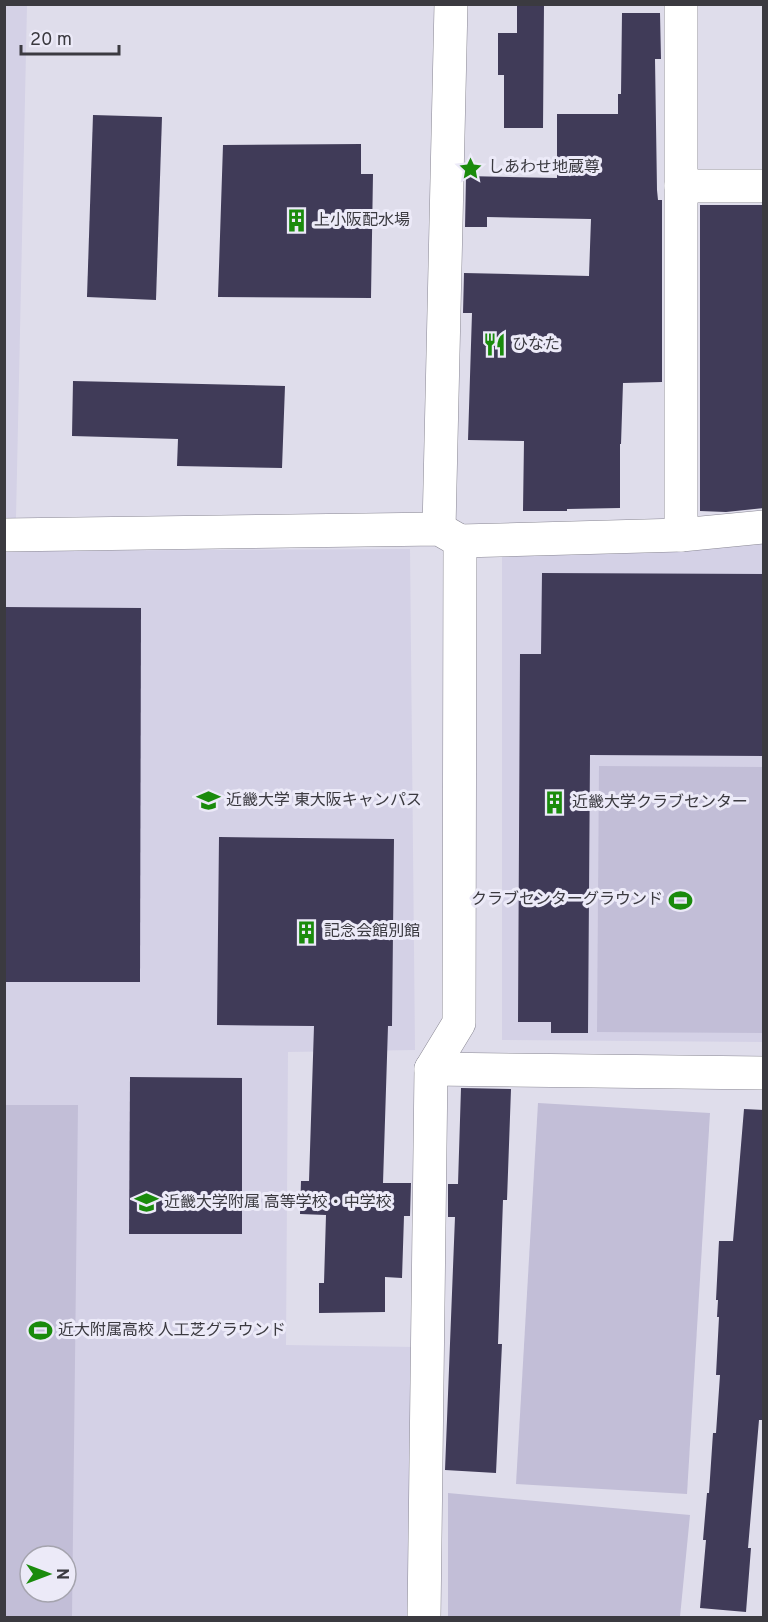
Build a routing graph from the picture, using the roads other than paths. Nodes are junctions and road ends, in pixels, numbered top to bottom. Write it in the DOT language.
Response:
graph roads {
  1 [pos="451,4"];
  2 [pos="681,4"];
  3 [pos="681,186"];
  4 [pos="764,186"];
  5 [pos="764,527"];
  6 [pos="4,535"];
  7 [pos="450,535"];
  8 [pos="681,535"];
  9 [pos="431,1069"];
  10 [pos="764,1073"];
  11 [pos="424,1617"];
  1 -- 7 [label="street"];
  2 -- 3 [label="street"];
  3 -- 4 [label="street"];
  3 -- 8 [label="street"];
  5 -- 8 [label="street"];
  6 -- 7 [label="street"];
  7 -- 8 [label="street"];
  7 -- 9 [label="street"];
  9 -- 10 [label="street"];
  9 -- 11 [label="street"];
}
